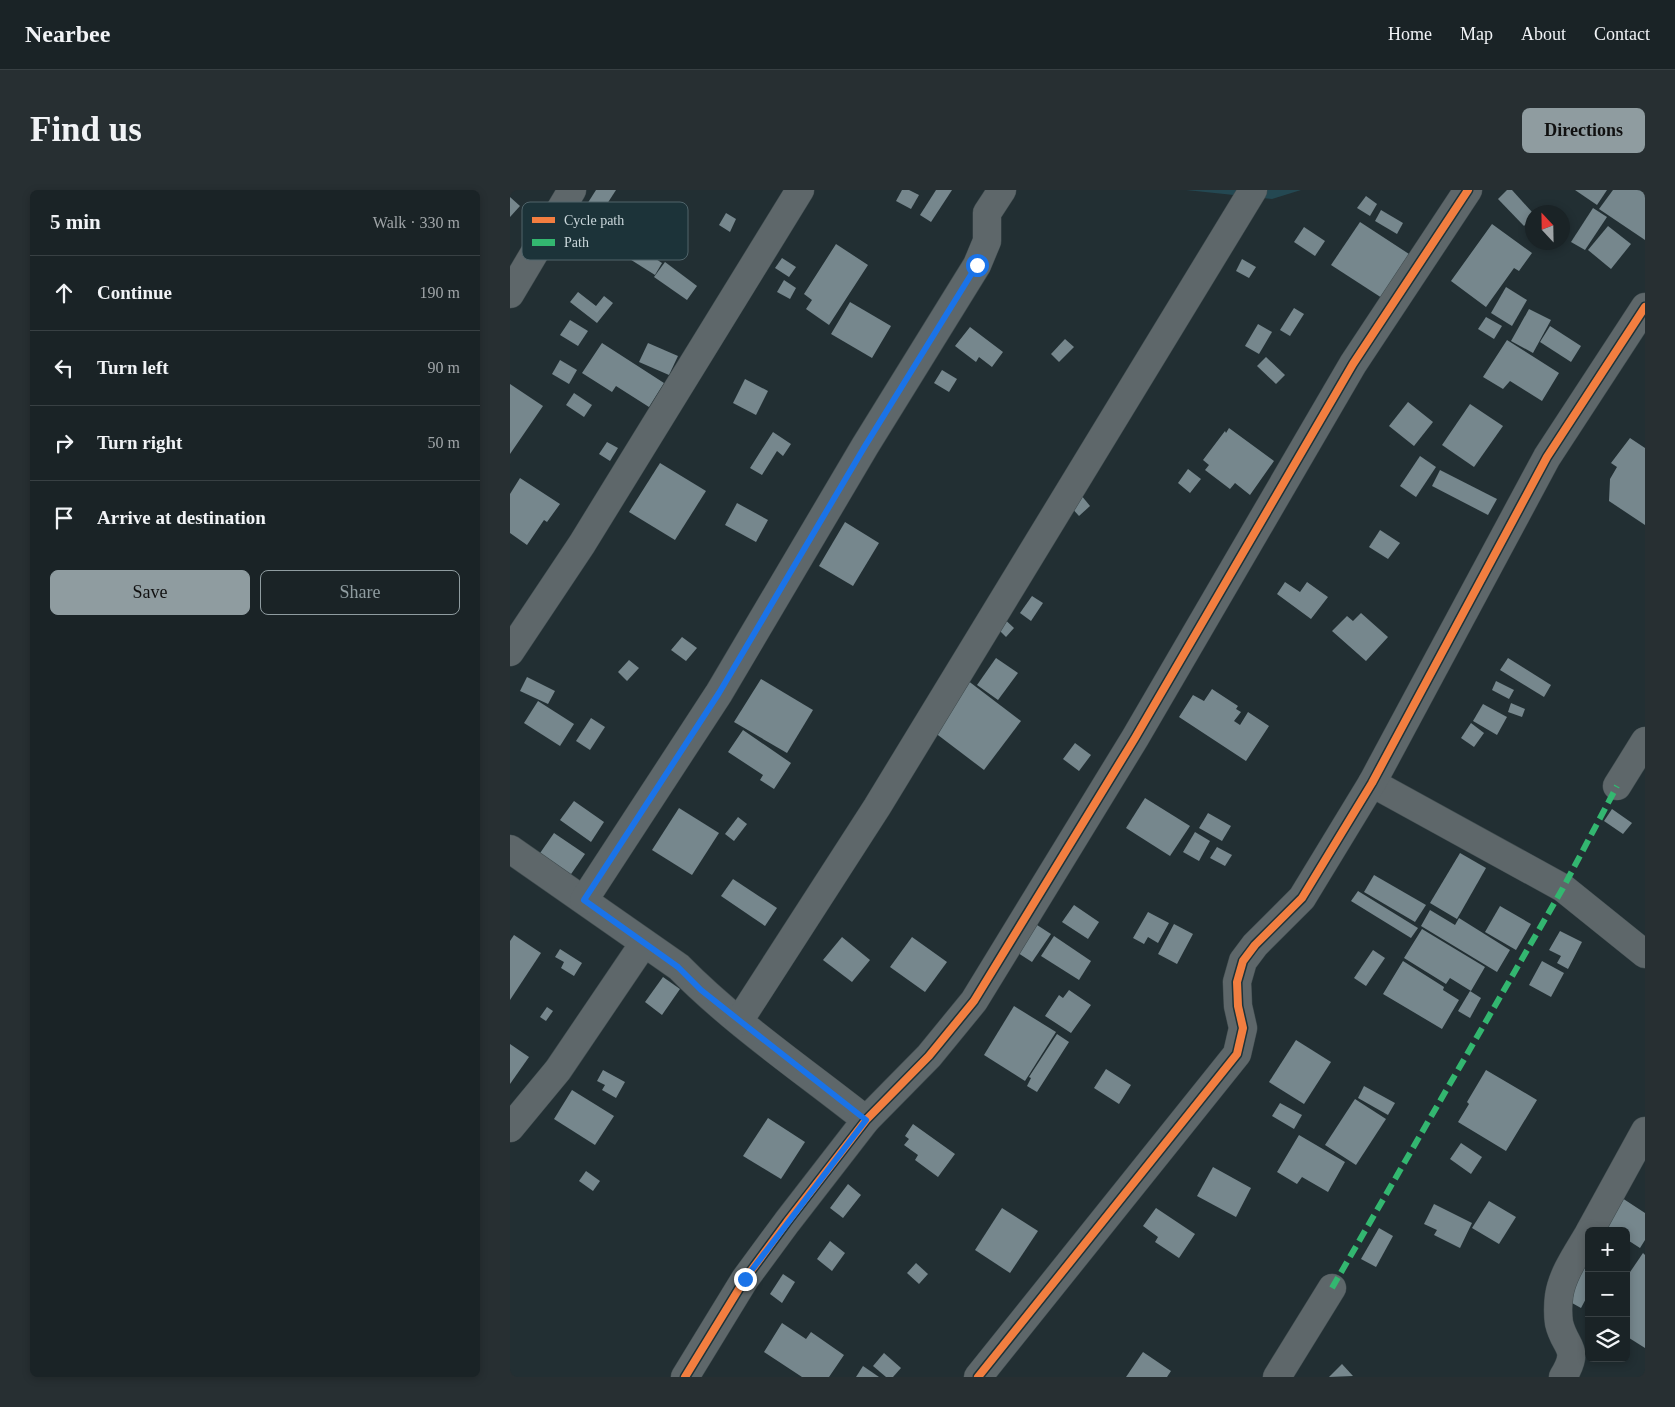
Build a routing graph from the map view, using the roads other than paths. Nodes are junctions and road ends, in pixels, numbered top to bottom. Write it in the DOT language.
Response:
graph roads {
  1 [pos="572,190"];
  2 [pos="800,190"];
  3 [pos="1002,190"];
  4 [pos="1252,190"];
  5 [pos="1468,190"];
  6 [pos="565,202"];
  7 [pos="530,260"];
  8 [pos="510,294"];
  9 [pos="1645,307"];
  10 [pos="510,652"];
  11 [pos="1645,741"];
  12 [pos="1372,783"];
  13 [pos="1617,786"];
  14 [pos="510,849"];
  15 [pos="584,900"];
  16 [pos="644,943"];
  17 [pos="1645,954"];
  18 [pos="740,1021"];
  19 [pos="866,1120"];
  20 [pos="510,1128"];
  21 [pos="1645,1131"];
  22 [pos="1592,1227"];
  23 [pos="1585,1239"];
  24 [pos="1332,1288"];
  25 [pos="686,1377"];
  26 [pos="978,1377"];
  27 [pos="1277,1377"];
  28 [pos="1563,1377"];
  1 -- 6 [label="street"];
  2 -- 10 [label="street"];
  3 -- 15 [label="street"];
  4 -- 18 [label="street"];
  5 -- 19 [label="street"];
  7 -- 8 [label="street"];
  9 -- 12 [label="street"];
  11 -- 13 [label="street"];
  12 -- 17 [label="street"];
  12 -- 26 [label="street"];
  14 -- 15 [label="street"];
  15 -- 16 [label="street"];
  16 -- 18 [label="street"];
  16 -- 20 [label="street"];
  18 -- 19 [label="street"];
  19 -- 25 [label="street"];
  21 -- 22 [label="street"];
  23 -- 28 [label="street"];
  24 -- 27 [label="street"];
}
